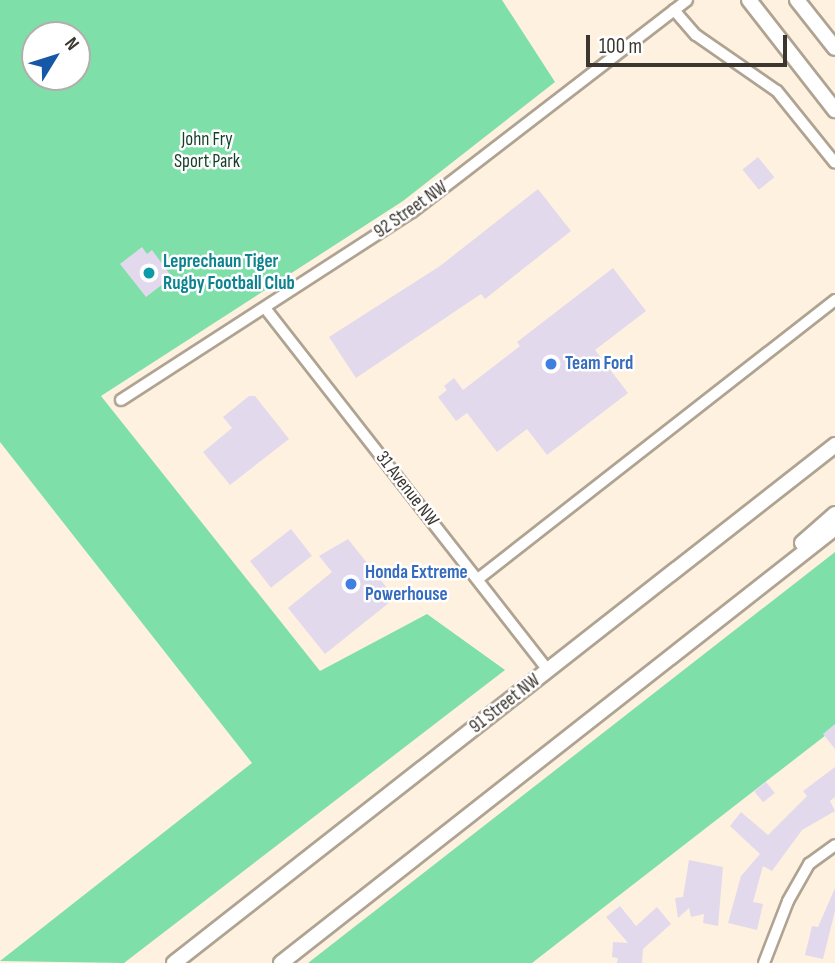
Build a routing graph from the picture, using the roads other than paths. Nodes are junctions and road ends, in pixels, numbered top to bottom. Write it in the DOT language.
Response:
graph roads {
  1 [pos="687,0"];
  2 [pos="749,0"];
  3 [pos="797,0"];
  4 [pos="674,10"];
  5 [pos="835,48"];
  6 [pos="835,108"];
  7 [pos="835,163"];
  8 [pos="835,300"];
  9 [pos="265,307"];
  10 [pos="121,400"];
  11 [pos="835,445"];
  12 [pos="835,513"];
  13 [pos="835,528"];
  14 [pos="478,579"];
  15 [pos="696,636"];
  16 [pos="548,670"];
  17 [pos="835,845"];
  18 [pos="174,963"];
  19 [pos="281,963"];
  20 [pos="764,963"];
  1 -- 4 [label="street, 92 Street NW"];
  2 -- 6 [label="main road"];
  3 -- 5 [label="main road"];
  4 -- 7 [label="street"];
  4 -- 9 [label="street, 92 Street NW"];
  8 -- 14 [label="street"];
  9 -- 10 [label="street, 92 Street NW"];
  9 -- 14 [label="street, 31 Avenue NW"];
  11 -- 16 [label="main road, 91 Street NW"];
  12 -- 15 [label="main road"];
  13 -- 15 [label="main road"];
  14 -- 16 [label="street, 31 Avenue NW"];
  15 -- 19 [label="main road"];
  16 -- 18 [label="main road, 91 Street NW"];
  17 -- 20 [label="street"];
}
